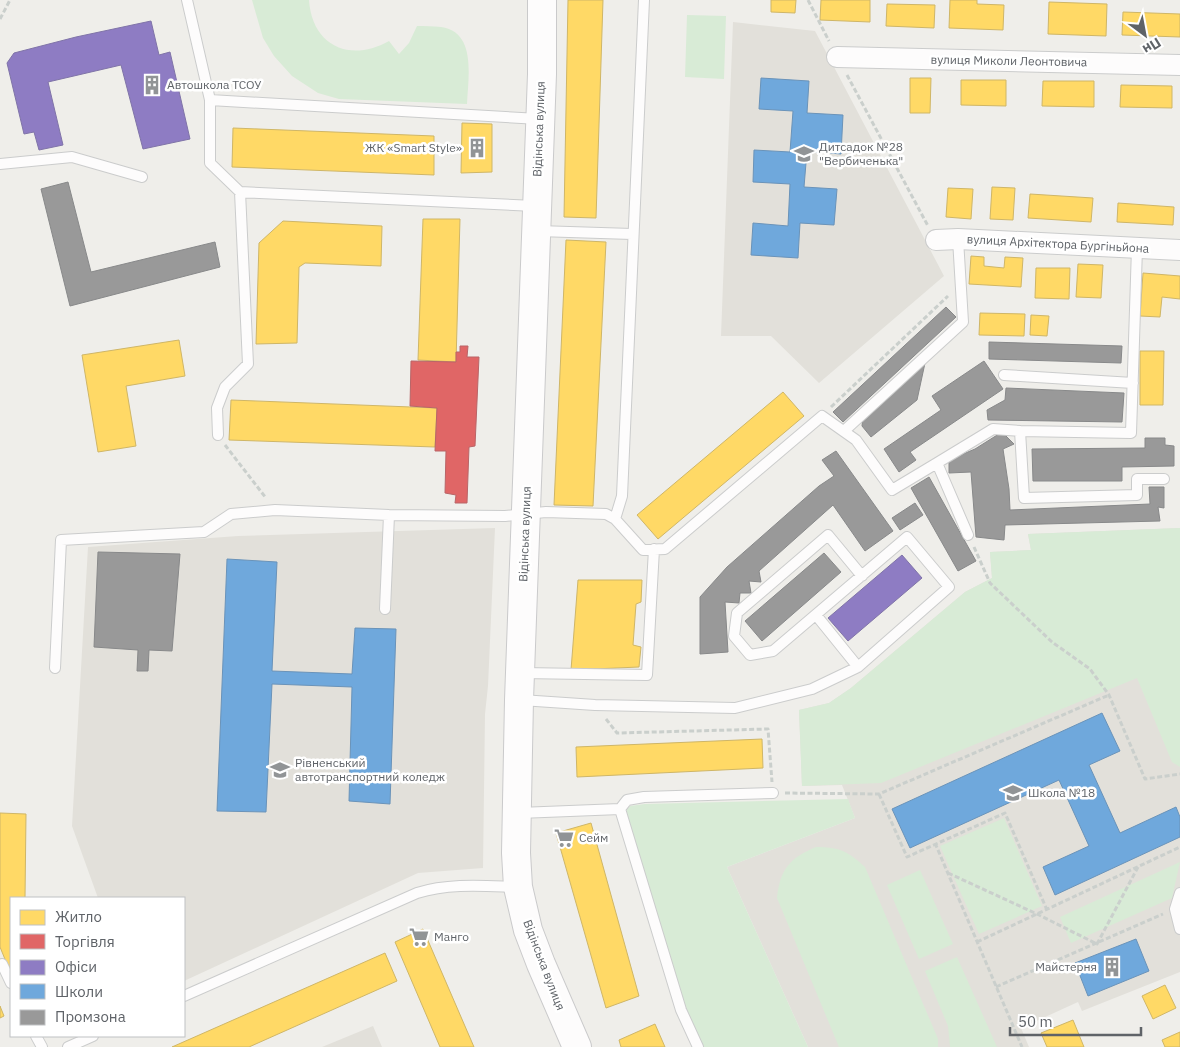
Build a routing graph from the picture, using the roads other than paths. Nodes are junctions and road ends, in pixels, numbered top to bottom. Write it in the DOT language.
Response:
graph roads {
  1 [pos="187,0"];
  2 [pos="644,0"];
  3 [pos="541,3"];
  4 [pos="837,57"];
  5 [pos="1180,65"];
  6 [pos="210,100"];
  7 [pos="540,118"];
  8 [pos="0,164"];
  9 [pos="142,177"];
  10 [pos="240,192"];
  11 [pos="536,218"];
  12 [pos="632,234"];
  13 [pos="958,239"];
  14 [pos="936,240"];
  15 [pos="1137,248"];
  16 [pos="1180,250"];
  17 [pos="1004,375"];
  18 [pos="1133,383"];
  19 [pos="1020,430"];
  20 [pos="844,431"];
  21 [pos="218,434"];
  22 [pos="937,462"];
  23 [pos="1164,479"];
  24 [pos="526,513"];
  25 [pos="389,515"];
  26 [pos="615,519"];
  27 [pos="968,535"];
  28 [pos="654,549"];
  29 [pos="862,576"];
  30 [pos="385,609"];
  31 [pos="816,615"];
  32 [pos="858,667"];
  33 [pos="55,668"];
  34 [pos="521,673"];
  35 [pos="519,700"];
  36 [pos="773,793"];
  37 [pos="620,809"];
  38 [pos="516,813"];
  39 [pos="518,887"];
  40 [pos="1180,893"];
  41 [pos="1180,930"];
  42 [pos="0,965"];
  43 [pos="10,980"];
  44 [pos="185,996"];
  45 [pos="91,1037"];
  46 [pos="68,1047"];
  47 [pos="577,1047"];
  48 [pos="698,1047"];
  1 -- 6 [label="lane"];
  2 -- 12 [label="lane"];
  3 -- 7 [label="main road, Відінська вулиця"];
  4 -- 5 [label="street, вулиця Миколи Леонтовича"];
  6 -- 7 [label="lane"];
  6 -- 10 [label="lane"];
  7 -- 11 [label="main road, Відінська вулиця"];
  8 -- 9 [label="lane"];
  10 -- 11 [label="lane"];
  10 -- 21 [label="lane"];
  11 -- 12 [label="lane"];
  11 -- 24 [label="main road, Відінська вулиця"];
  12 -- 26 [label="lane"];
  13 -- 14 [label="street, вулиця Архітектора Бургіньйона"];
  13 -- 15 [label="street, вулиця Архітектора Бургіньйона"];
  13 -- 20 [label="lane"];
  15 -- 16 [label="street, вулиця Архітектора Бургіньйона"];
  15 -- 18 [label="lane"];
  17 -- 18 [label="lane"];
  18 -- 19 [label="lane"];
  19 -- 22 [label="lane"];
  19 -- 23 [label="lane"];
  20 -- 22 [label="lane"];
  20 -- 28 [label="lane"];
  22 -- 27 [label="lane"];
  24 -- 25 [label="lane"];
  24 -- 26 [label="lane"];
  24 -- 34 [label="main road, Відінська вулиця"];
  25 -- 30 [label="lane"];
  25 -- 33 [label="lane"];
  26 -- 28 [label="lane"];
  28 -- 34 [label="lane"];
  29 -- 31 [label="lane"];
  29 -- 31 [label="lane"];
  29 -- 32 [label="lane"];
  31 -- 32 [label="lane"];
  32 -- 35 [label="lane"];
  34 -- 35 [label="main road, Відінська вулиця"];
  35 -- 38 [label="main road, Відінська вулиця"];
  36 -- 37 [label="lane"];
  37 -- 38 [label="lane"];
  37 -- 48 [label="lane"];
  38 -- 39 [label="main road, Відінська вулиця"];
  39 -- 44 [label="lane"];
  39 -- 47 [label="main road, Відінська вулиця"];
  40 -- 41 [label="lane"];
  42 -- 43 [label="lane"];
  45 -- 46 [label="lane"];
}
